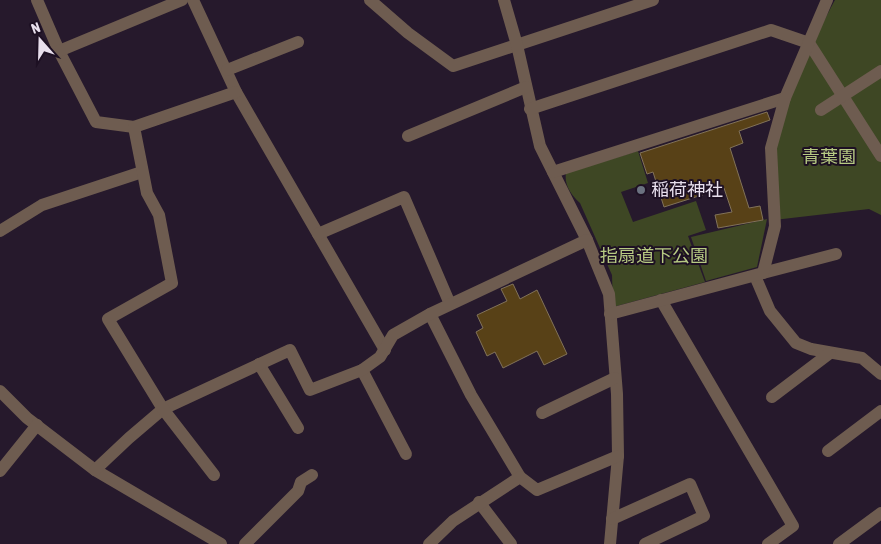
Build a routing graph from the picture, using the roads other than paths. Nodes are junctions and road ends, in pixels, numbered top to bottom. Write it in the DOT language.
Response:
graph roads {
  1 [pos="37,0"];
  2 [pos="182,0"];
  3 [pos="193,0"];
  4 [pos="370,0"];
  5 [pos="504,0"];
  6 [pos="653,0"];
  7 [pos="827,0"];
  8 [pos="298,42"];
  9 [pos="809,43"];
  10 [pos="517,45"];
  11 [pos="59,51"];
  12 [pos="227,70"];
  13 [pos="881,72"];
  14 [pos="526,87"];
  15 [pos="236,92"];
  16 [pos="843,96"];
  17 [pos="785,98"];
  18 [pos="530,109"];
  19 [pos="821,110"];
  20 [pos="134,127"];
  21 [pos="408,136"];
  22 [pos="881,156"];
  23 [pos="142,172"];
  24 [pos="553,172"];
  25 [pos="0,231"];
  26 [pos="318,234"];
  27 [pos="587,240"];
  28 [pos="836,254"];
  29 [pos="759,274"];
  30 [pos="661,300"];
  31 [pos="450,304"];
  32 [pos="430,314"];
  33 [pos="610,314"];
  34 [pos="385,350"];
  35 [pos="830,353"];
  36 [pos="259,364"];
  37 [pos="362,370"];
  38 [pos="881,374"];
  39 [pos="615,378"];
  40 [pos="0,391"];
  41 [pos="772,397"];
  42 [pos="164,410"];
  43 [pos="881,411"];
  44 [pos="542,413"];
  45 [pos="36,425"];
  46 [pos="298,428"];
  47 [pos="828,451"];
  48 [pos="406,454"];
  49 [pos="618,456"];
  50 [pos="95,470"];
  51 [pos="0,471"];
  52 [pos="214,475"];
  53 [pos="312,475"];
  54 [pos="520,477"];
  55 [pos="480,502"];
  56 [pos="881,513"];
  57 [pos="612,519"];
  58 [pos="221,544"];
  59 [pos="244,544"];
  60 [pos="429,544"];
  61 [pos="511,544"];
  62 [pos="610,544"];
  63 [pos="646,544"];
  64 [pos="768,544"];
  65 [pos="839,544"];
  1 -- 11 [label="street"];
  2 -- 11 [label="street"];
  3 -- 12 [label="street"];
  4 -- 10 [label="street"];
  5 -- 10 [label="street"];
  6 -- 10 [label="street"];
  7 -- 9 [label="street"];
  8 -- 12 [label="street"];
  9 -- 16 [label="street"];
  9 -- 17 [label="street"];
  9 -- 18 [label="street"];
  10 -- 14 [label="street"];
  11 -- 20 [label="street"];
  12 -- 15 [label="street"];
  13 -- 16 [label="street"];
  14 -- 18 [label="street"];
  14 -- 21 [label="street"];
  15 -- 20 [label="street"];
  15 -- 26 [label="street"];
  16 -- 19 [label="street"];
  16 -- 22 [label="street"];
  17 -- 24 [label="street"];
  17 -- 29 [label="street"];
  18 -- 24 [label="street"];
  20 -- 23 [label="street"];
  23 -- 25 [label="street"];
  23 -- 42 [label="street"];
  24 -- 27 [label="street"];
  26 -- 31 [label="street"];
  26 -- 34 [label="street"];
  27 -- 31 [label="street"];
  27 -- 33 [label="street"];
  28 -- 29 [label="street"];
  29 -- 30 [label="street"];
  29 -- 35 [label="street"];
  30 -- 33 [label="street"];
  30 -- 64 [label="street"];
  31 -- 32 [label="street"];
  32 -- 34 [label="street"];
  32 -- 54 [label="street"];
  33 -- 39 [label="street"];
  34 -- 37 [label="street"];
  35 -- 38 [label="street"];
  35 -- 41 [label="street"];
  36 -- 37 [label="street"];
  36 -- 42 [label="street"];
  36 -- 46 [label="street"];
  37 -- 48 [label="street"];
  39 -- 44 [label="street"];
  39 -- 49 [label="street"];
  40 -- 45 [label="street"];
  42 -- 50 [label="street"];
  42 -- 52 [label="street"];
  43 -- 47 [label="street"];
  45 -- 50 [label="street"];
  45 -- 51 [label="street"];
  49 -- 54 [label="street"];
  49 -- 57 [label="street"];
  50 -- 58 [label="street"];
  53 -- 59 [label="street"];
  54 -- 55 [label="street"];
  55 -- 60 [label="street"];
  55 -- 61 [label="street"];
  56 -- 65 [label="street"];
  57 -- 62 [label="street"];
  57 -- 63 [label="street"];
}
